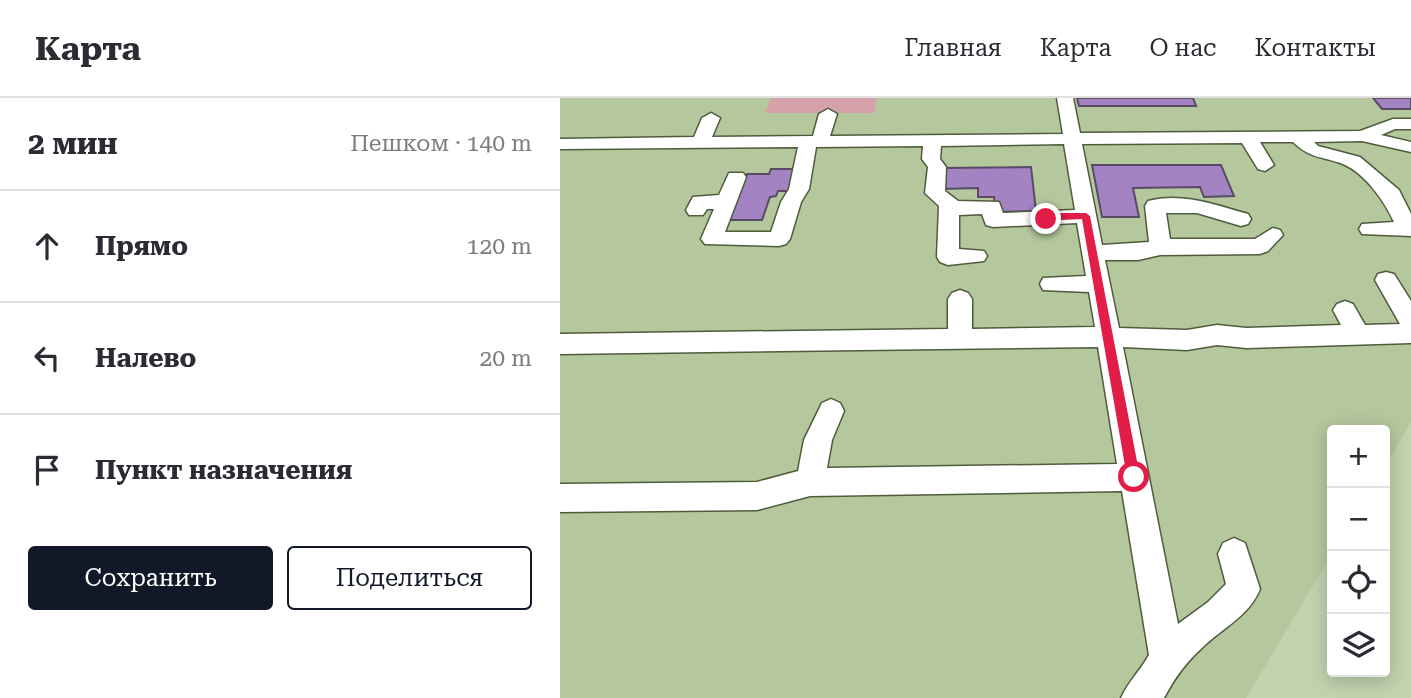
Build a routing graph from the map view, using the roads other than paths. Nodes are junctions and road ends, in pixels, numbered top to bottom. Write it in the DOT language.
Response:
graph roads {
  1 [pos="1065,98"];
  2 [pos="828,114"];
  3 [pos="711,118"];
  4 [pos="1411,124"];
  5 [pos="1297,136"];
  6 [pos="1353,136"];
  7 [pos="1248,137"];
  8 [pos="1071,139"];
  9 [pos="932,140"];
  10 [pos="814,141"];
  11 [pos="701,143"];
  12 [pos="560,144"];
  13 [pos="1411,147"];
  14 [pos="1265,165"];
  15 [pos="736,177"];
  16 [pos="1402,195"];
  17 [pos="726,202"];
  18 [pos="948,203"];
  19 [pos="696,210"];
  20 [pos="1086,216"];
  21 [pos="1241,219"];
  22 [pos="1005,220"];
  23 [pos="1369,229"];
  24 [pos="1410,229"];
  25 [pos="1273,235"];
  26 [pos="1006,242"];
  27 [pos="1160,247"];
  28 [pos="1093,253"];
  29 [pos="976,256"];
  30 [pos="1386,280"];
  31 [pos="1051,284"];
  32 [pos="1098,284"];
  33 [pos="961,299"];
  34 [pos="1345,310"];
  35 [pos="1411,321"];
  36 [pos="1411,333"];
  37 [pos="1358,335"];
  38 [pos="1108,337"];
  39 [pos="960,339"];
  40 [pos="560,344"];
  41 [pos="831,411"];
  42 [pos="1134,477"];
  43 [pos="798,490"];
  44 [pos="560,498"];
  45 [pos="1234,554"];
  46 [pos="1167,658"];
  47 [pos="1139,698"];
  1 -- 8 [label="lane"];
  2 -- 10 [label="lane"];
  3 -- 11 [label="lane"];
  4 -- 6 [label="lane"];
  5 -- 6 [label="lane"];
  5 -- 7 [label="lane"];
  5 -- 16 [label="lane"];
  6 -- 13 [label="lane"];
  7 -- 8 [label="lane"];
  7 -- 14 [label="lane"];
  8 -- 9 [label="lane"];
  8 -- 20 [label="lane"];
  9 -- 10 [label="lane"];
  9 -- 18 [label="lane"];
  10 -- 11 [label="lane"];
  10 -- 17 [label="lane"];
  11 -- 12 [label="lane"];
  15 -- 17 [label="lane"];
  16 -- 24 [label="lane"];
  17 -- 19 [label="lane"];
  18 -- 22 [label="lane"];
  18 -- 29 [label="lane"];
  20 -- 22 [label="lane"];
  20 -- 28 [label="lane"];
  21 -- 27 [label="lane"];
  22 -- 26 [label="lane"];
  23 -- 24 [label="lane"];
  25 -- 27 [label="lane"];
  27 -- 28 [label="lane"];
  28 -- 32 [label="lane"];
  30 -- 35 [label="lane"];
  31 -- 32 [label="lane"];
  32 -- 38 [label="lane"];
  33 -- 39 [label="lane"];
  34 -- 37 [label="lane"];
  36 -- 37 [label="lane"];
  37 -- 38 [label="lane"];
  38 -- 39 [label="lane"];
  38 -- 42 [label="lane"];
  39 -- 40 [label="lane"];
  41 -- 43 [label="lane"];
  42 -- 43 [label="lane"];
  42 -- 46 [label="lane"];
  43 -- 44 [label="lane"];
  45 -- 46 [label="lane"];
  46 -- 47 [label="lane"];
}
